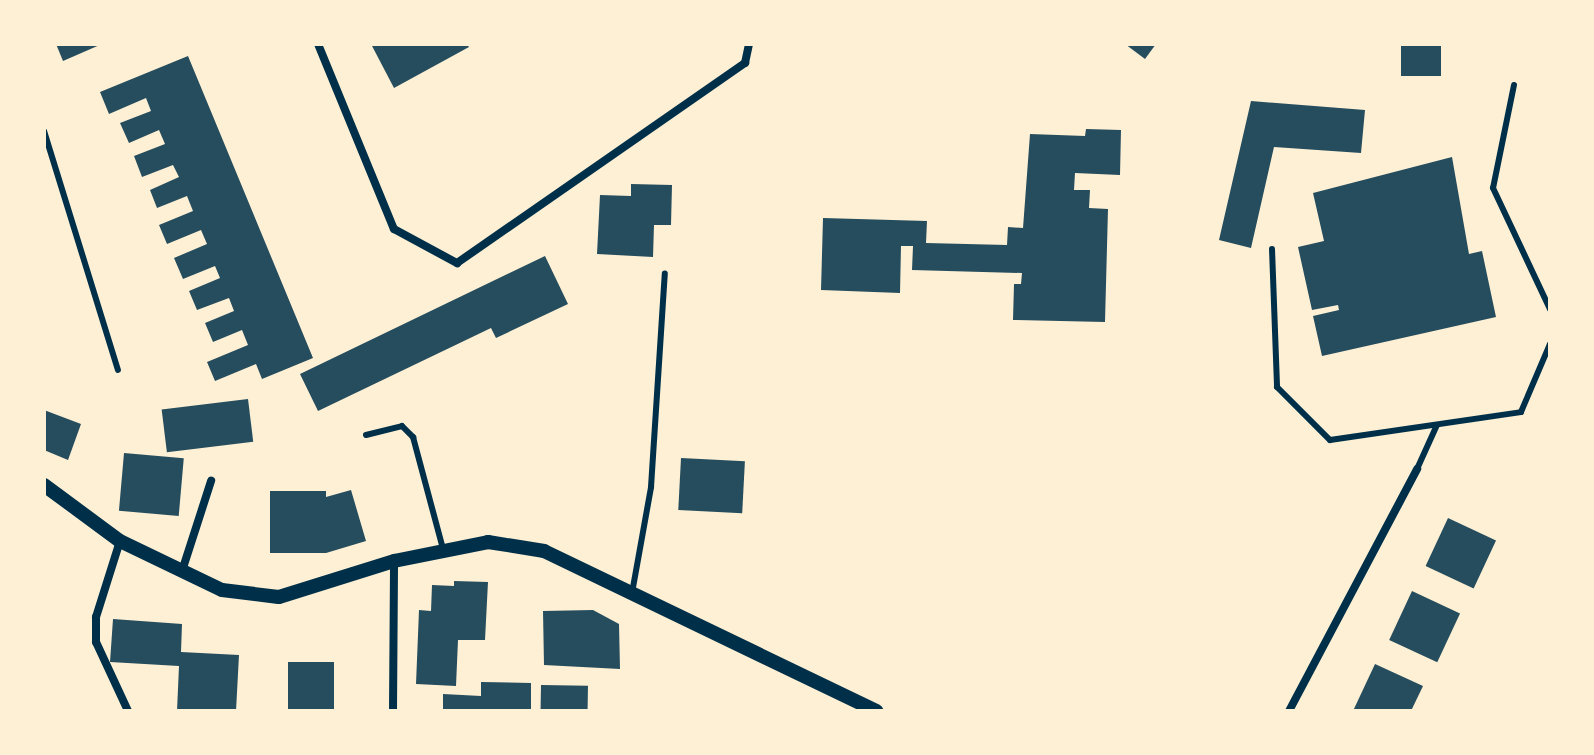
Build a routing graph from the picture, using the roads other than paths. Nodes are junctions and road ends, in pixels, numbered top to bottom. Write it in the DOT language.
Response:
graph roads {
  1 [pos="318,44"];
  2 [pos="749,44"];
  3 [pos="1514,85"];
  4 [pos="44,131"];
  5 [pos="1272,249"];
  6 [pos="665,273"];
  7 [pos="1550,309"];
  8 [pos="1550,344"];
  9 [pos="118,370"];
  10 [pos="1437,424"];
  11 [pos="366,435"];
  12 [pos="1417,469"];
  13 [pos="211,481"];
  14 [pos="44,485"];
  15 [pos="120,541"];
  16 [pos="444,551"];
  17 [pos="394,561"];
  18 [pos="182,571"];
  19 [pos="632,593"];
  20 [pos="128,711"];
  21 [pos="393,711"];
  22 [pos="876,711"];
  23 [pos="1289,711"];
  1 -- 2 [label="street"];
  3 -- 7 [label="lane"];
  4 -- 9 [label="lane"];
  5 -- 10 [label="lane"];
  6 -- 19 [label="lane"];
  8 -- 10 [label="lane"];
  10 -- 12 [label="lane"];
  11 -- 16 [label="lane"];
  12 -- 23 [label="street"];
  13 -- 18 [label="street"];
  14 -- 15 [label="street"];
  15 -- 18 [label="street"];
  15 -- 20 [label="street"];
  16 -- 17 [label="street"];
  16 -- 19 [label="street"];
  17 -- 18 [label="street"];
  17 -- 21 [label="street"];
  19 -- 22 [label="street"];
}
